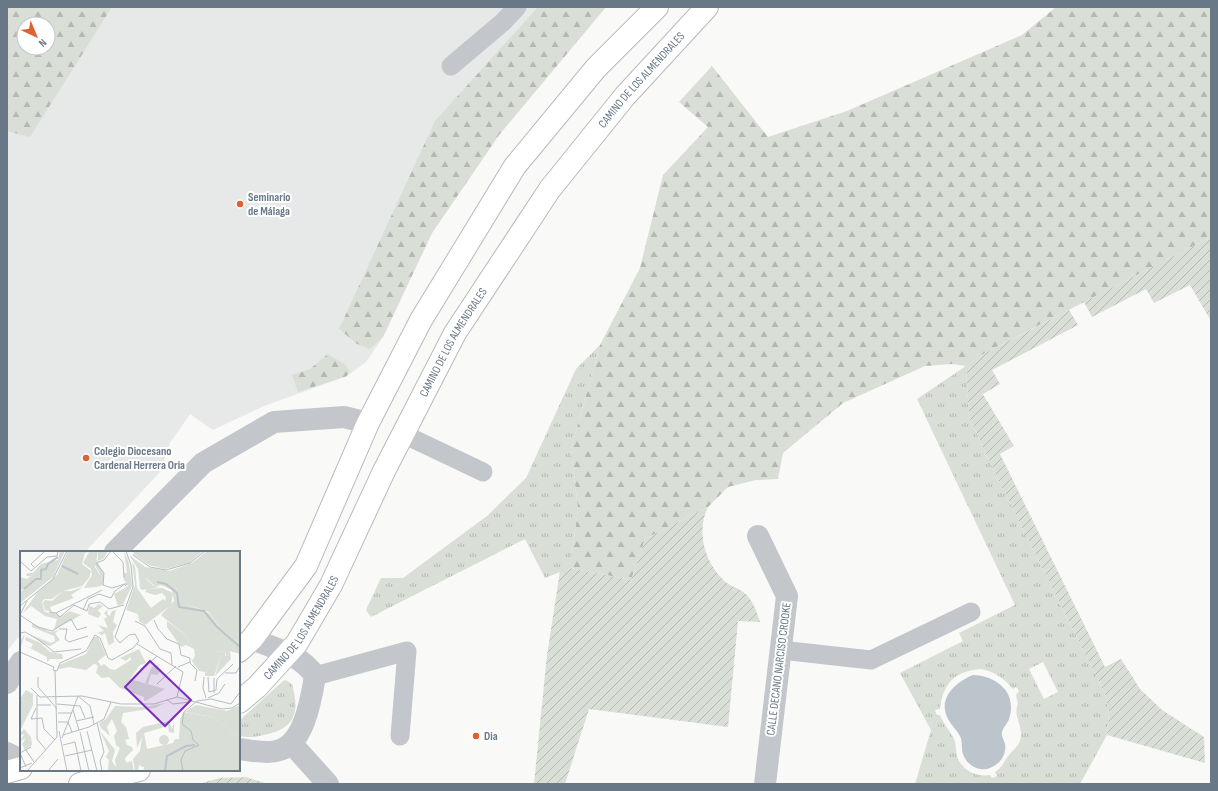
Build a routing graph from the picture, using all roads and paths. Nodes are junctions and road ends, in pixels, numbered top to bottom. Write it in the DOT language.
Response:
graph roads {
  1 [pos="517,7"];
  2 [pos="657,7"];
  3 [pos="708,7"];
  4 [pos="451,66"];
  5 [pos="368,423"];
  6 [pos="403,434"];
  7 [pos="483,472"];
  8 [pos="758,536"];
  9 [pos="116,551"];
  10 [pos="971,612"];
  11 [pos="246,645"];
  12 [pos="781,650"];
  13 [pos="288,653"];
  14 [pos="20,664"];
  15 [pos="315,676"];
  16 [pos="7,683"];
  17 [pos="240,701"];
  18 [pos="400,736"];
  19 [pos="292,744"];
  20 [pos="240,749"];
  21 [pos="7,753"];
  22 [pos="20,760"];
  23 [pos="20,768"];
  24 [pos="134,771"];
  25 [pos="7,772"];
  26 [pos="80,784"];
  27 [pos="328,784"];
  28 [pos="765,784"];
  1 -- 4 [label="lane"];
  2 -- 5 [label="main road"];
  3 -- 6 [label="main road, CAMINO DE LOS ALMENDRALES"];
  5 -- 9 [label="street"];
  5 -- 11 [label="main road"];
  6 -- 7 [label="lane"];
  6 -- 13 [label="main road, CAMINO DE LOS ALMENDRALES"];
  8 -- 12 [label="street, CALLE DECANO NARCISO CROOKE"];
  10 -- 12 [label="lane"];
  11 -- 13 [label="street"];
  12 -- 28 [label="street, CALLE DECANO NARCISO CROOKE"];
  13 -- 15 [label="street"];
  13 -- 17 [label="main road, CAMINO DE LOS ALMENDRALES"];
  14 -- 16 [label="street"];
  15 -- 18 [label="lane"];
  15 -- 19 [label="street"];
  19 -- 20 [label="street"];
  19 -- 27 [label="street"];
  21 -- 22 [label="street"];
  23 -- 25 [label="main road"];
  24 -- 26 [label="main road"];
}
